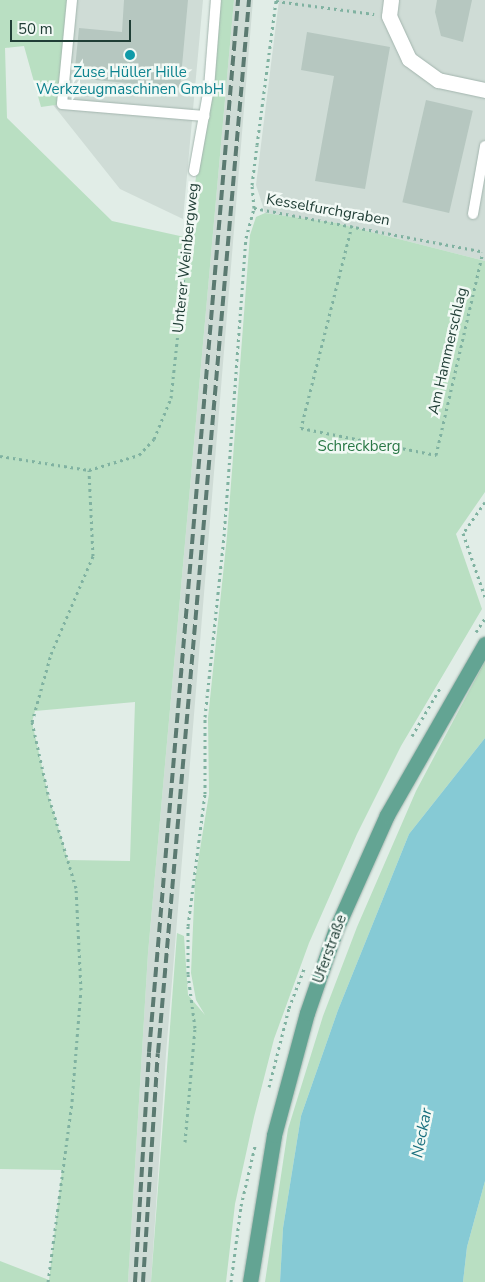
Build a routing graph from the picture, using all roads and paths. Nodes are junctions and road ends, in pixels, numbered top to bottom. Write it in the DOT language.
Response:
graph roads {
  1 [pos="72,0"];
  2 [pos="216,0"];
  3 [pos="276,0"];
  4 [pos="391,0"];
  5 [pos="389,16"];
  6 [pos="485,90"];
  7 [pos="204,116"];
  8 [pos="485,146"];
  9 [pos="194,171"];
  10 [pos="254,208"];
  11 [pos="473,214"];
  12 [pos="352,225"];
  13 [pos="484,252"];
  14 [pos="0,456"];
  15 [pos="89,470"];
  16 [pos="485,502"];
  17 [pos="485,597"];
  18 [pos="485,644"];
  19 [pos="185,1142"];
  20 [pos="48,1282"];
  21 [pos="250,1282"];
  1 -- 7 [label="lane"];
  2 -- 7 [label="lane, Unterer Weinbergweg"];
  3 -- 5 [label="path"];
  3 -- 10 [label="path, Kesselfurchgraben"];
  4 -- 5 [label="street"];
  5 -- 6 [label="street"];
  7 -- 9 [label="lane, Unterer Weinbergweg"];
  8 -- 11 [label="lane"];
  9 -- 15 [label="path, Unterer Weinbergweg"];
  10 -- 12 [label="path, Kesselfurchgraben"];
  10 -- 19 [label="path"];
  12 -- 13 [label="path, Kesselfurchgraben"];
  12 -- 13 [label="path, Am Hammerschlag"];
  14 -- 15 [label="path"];
  15 -- 20 [label="path"];
  16 -- 17 [label="path"];
  18 -- 21 [label="main road, Uferstraße"];
}
